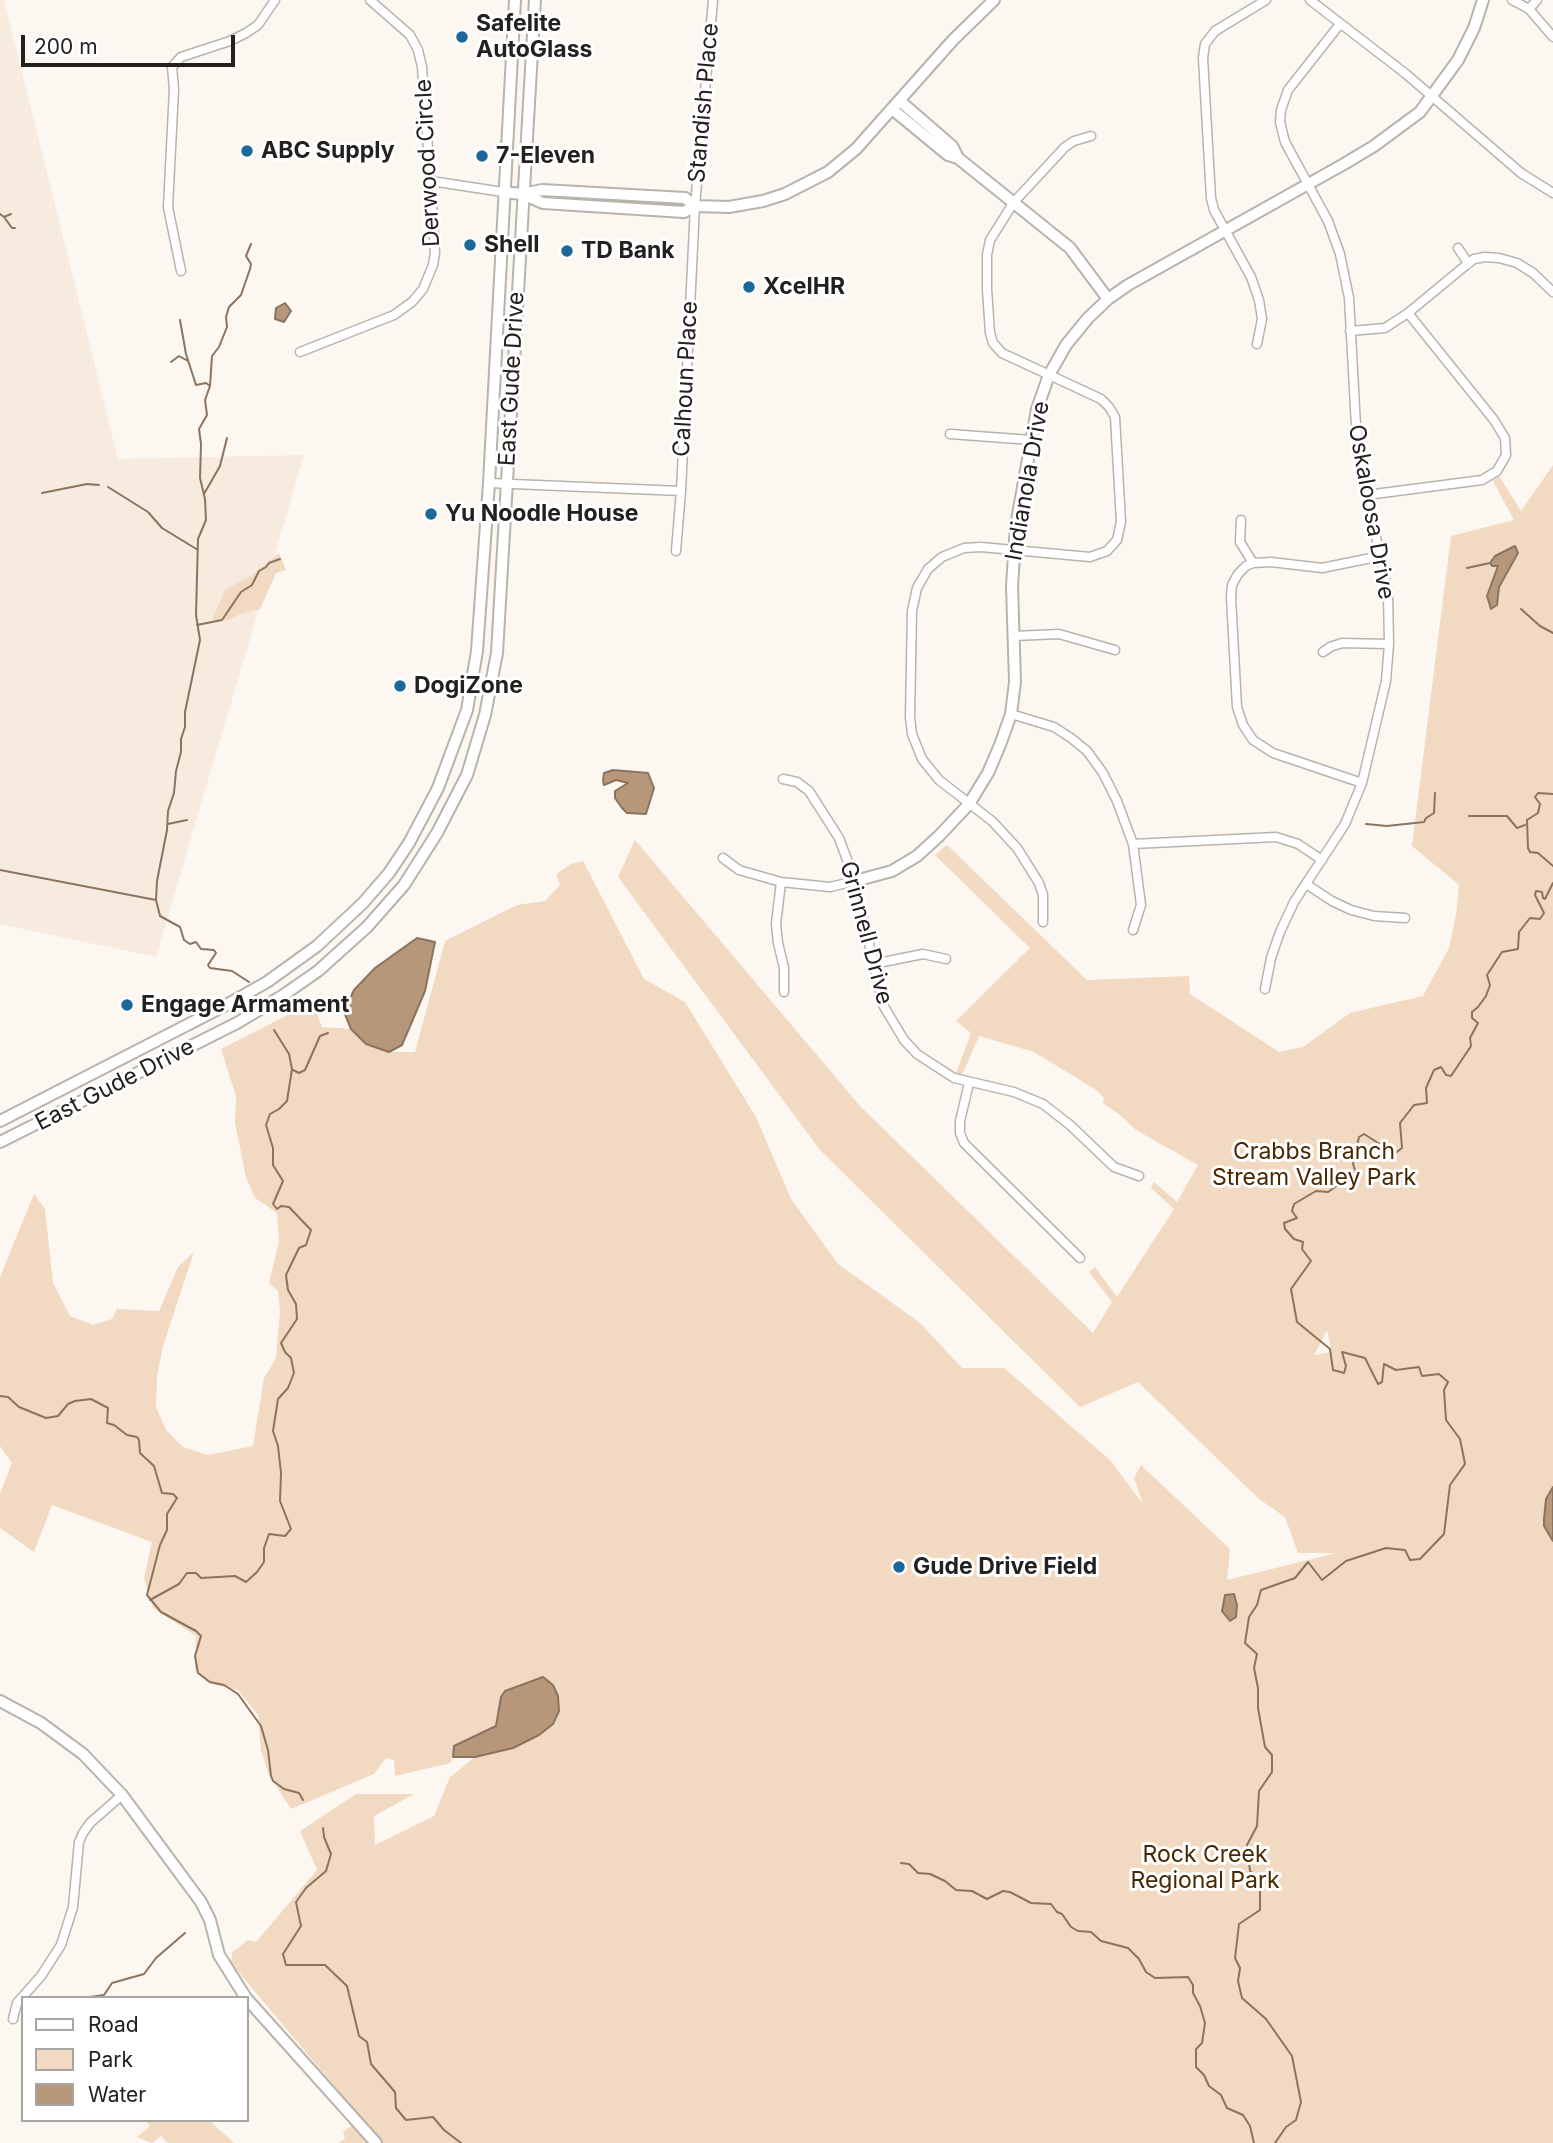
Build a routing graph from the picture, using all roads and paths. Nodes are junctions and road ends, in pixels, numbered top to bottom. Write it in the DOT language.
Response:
graph roads {
  1 [pos="275,0"];
  2 [pos="370,0"];
  3 [pos="515,0"];
  4 [pos="535,0"];
  5 [pos="713,0"];
  6 [pos="994,0"];
  7 [pos="1266,0"];
  8 [pos="1310,0"];
  9 [pos="1483,0"];
  10 [pos="1512,0"];
  11 [pos="1538,0"];
  12 [pos="1529,9"];
  13 [pos="1340,24"];
  14 [pos="1553,37"];
  15 [pos="1432,97"];
  16 [pos="896,105"];
  17 [pos="1091,136"];
  18 [pos="431,181"];
  19 [pos="1308,184"];
  20 [pos="503,192"];
  21 [pos="1553,193"];
  22 [pos="522,194"];
  23 [pos="1014,202"];
  24 [pos="695,206"];
  25 [pos="1226,231"];
  26 [pos="1458,248"];
  27 [pos="1468,263"];
  28 [pos="181,271"];
  29 [pos="1553,292"];
  30 [pos="1108,299"];
  31 [pos="1408,313"];
  32 [pos="1350,331"];
  33 [pos="1257,344"];
  34 [pos="300,352"];
  35 [pos="1049,376"];
  36 [pos="950,434"];
  37 [pos="1031,440"];
  38 [pos="489,483"];
  39 [pos="506,484"];
  40 [pos="681,491"];
  41 [pos="1367,495"];
  42 [pos="1241,520"];
  43 [pos="1013,550"];
  44 [pos="676,551"];
  45 [pos="1381,556"];
  46 [pos="1253,563"];
  47 [pos="1014,636"];
  48 [pos="1389,644"];
  49 [pos="1115,650"];
  50 [pos="1323,652"];
  51 [pos="1011,714"];
  52 [pos="783,779"];
  53 [pos="1362,783"];
  54 [pos="969,804"];
  55 [pos="1133,844"];
  56 [pos="723,858"];
  57 [pos="1322,860"];
  58 [pos="389,873"];
  59 [pos="855,881"];
  60 [pos="781,882"];
  61 [pos="1306,884"];
  62 [pos="404,885"];
  63 [pos="1405,918"];
  64 [pos="1044,922"];
  65 [pos="1133,930"];
  66 [pos="946,959"];
  67 [pos="873,964"];
  68 [pos="1265,989"];
  69 [pos="784,992"];
  70 [pos="970,1083"];
  71 [pos="0,1121"];
  72 [pos="0,1142"];
  73 [pos="1139,1176"];
  74 [pos="1080,1258"];
  75 [pos="0,1701"];
  76 [pos="122,1795"];
  77 [pos="23,1996"];
  78 [pos="244,1996"];
  79 [pos="21,1998"];
  80 [pos="248,2001"];
  81 [pos="13,2019"];
  82 [pos="376,2143"];
  1 -- 28 [label="street"];
  2 -- 18 [label="street, Derwood Circle"];
  3 -- 20 [label="main road, East Gude Drive"];
  4 -- 22 [label="main road, East Gude Drive"];
  5 -- 24 [label="street, Standish Place"];
  6 -- 16 [label="main road"];
  7 -- 25 [label="street"];
  8 -- 13 [label="street"];
  9 -- 15 [label="main road, Indianola Drive"];
  10 -- 12 [label="street"];
  11 -- 12 [label="street"];
  12 -- 14 [label="street"];
  13 -- 15 [label="street"];
  13 -- 19 [label="street, Oskaloosa Drive"];
  15 -- 19 [label="main road, Indianola Drive"];
  15 -- 21 [label="street"];
  16 -- 23 [label="main road"];
  16 -- 24 [label="main road"];
  17 -- 23 [label="street"];
  18 -- 20 [label="street"];
  18 -- 34 [label="street, Derwood Circle"];
  19 -- 25 [label="main road, Indianola Drive"];
  19 -- 32 [label="street, Oskaloosa Drive"];
  20 -- 22 [label="main road"];
  20 -- 38 [label="main road, East Gude Drive"];
  22 -- 24 [label="main road"];
  22 -- 39 [label="main road, East Gude Drive"];
  23 -- 30 [label="main road"];
  23 -- 35 [label="street"];
  24 -- 40 [label="street, Calhoun Place"];
  25 -- 30 [label="main road, Indianola Drive"];
  25 -- 33 [label="street"];
  26 -- 27 [label="street"];
  27 -- 29 [label="street"];
  27 -- 31 [label="street"];
  30 -- 35 [label="main road, Indianola Drive"];
  31 -- 32 [label="street"];
  31 -- 41 [label="street"];
  32 -- 41 [label="street, Oskaloosa Drive"];
  35 -- 37 [label="main road, Indianola Drive"];
  35 -- 43 [label="street"];
  36 -- 37 [label="street"];
  37 -- 43 [label="main road, Indianola Drive"];
  38 -- 39 [label="street"];
  38 -- 58 [label="main road, East Gude Drive"];
  39 -- 40 [label="street"];
  39 -- 62 [label="main road, East Gude Drive"];
  40 -- 44 [label="street, Calhoun Place"];
  41 -- 45 [label="street, Oskaloosa Drive"];
  42 -- 46 [label="street"];
  43 -- 47 [label="main road, Indianola Drive"];
  43 -- 54 [label="street"];
  45 -- 46 [label="street"];
  45 -- 48 [label="street, Oskaloosa Drive"];
  46 -- 53 [label="street"];
  47 -- 49 [label="street"];
  47 -- 51 [label="main road, Indianola Drive"];
  48 -- 50 [label="street"];
  48 -- 53 [label="street, Oskaloosa Drive"];
  51 -- 54 [label="main road, Indianola Drive"];
  51 -- 55 [label="street"];
  52 -- 59 [label="street, Grinnell Drive"];
  53 -- 57 [label="street, Oskaloosa Drive"];
  54 -- 59 [label="main road, Indianola Drive"];
  54 -- 64 [label="street"];
  55 -- 57 [label="street"];
  55 -- 65 [label="street"];
  56 -- 60 [label="street, Indianola Drive"];
  57 -- 61 [label="street, Oskaloosa Drive"];
  58 -- 62 [label="main road"];
  58 -- 71 [label="main road, East Gude Drive"];
  59 -- 60 [label="street, Indianola Drive"];
  59 -- 67 [label="street, Grinnell Drive"];
  60 -- 69 [label="street"];
  61 -- 63 [label="street"];
  61 -- 68 [label="street, Oskaloosa Drive"];
  62 -- 72 [label="main road, East Gude Drive"];
  66 -- 67 [label="street"];
  67 -- 70 [label="street, Grinnell Drive"];
  70 -- 73 [label="street, Grinnell Drive"];
  70 -- 74 [label="street"];
  75 -- 76 [label="main road"];
  76 -- 77 [label="street"];
  76 -- 78 [label="main road"];
  79 -- 81 [label="street"];
  80 -- 82 [label="main road"];
}
